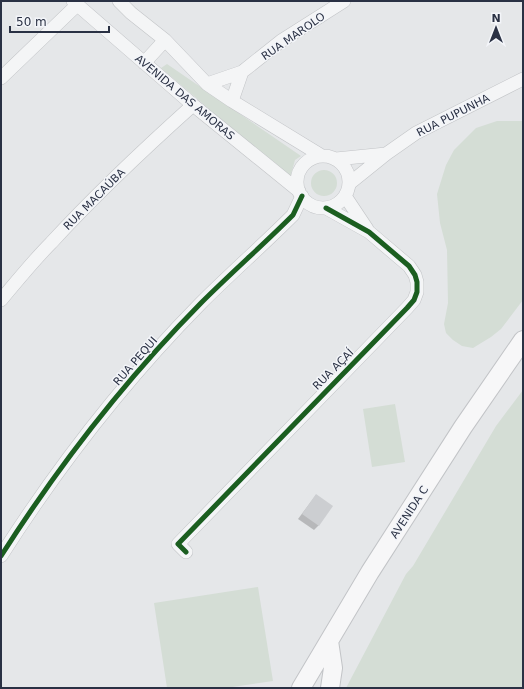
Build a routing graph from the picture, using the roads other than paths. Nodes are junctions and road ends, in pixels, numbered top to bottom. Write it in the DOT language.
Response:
graph roads {
  1 [pos="119,1"];
  2 [pos="344,1"];
  3 [pos="75,3"];
  4 [pos="165,40"];
  5 [pos="144,63"];
  6 [pos="242,72"];
  7 [pos="1,78"];
  8 [pos="523,79"];
  9 [pos="207,84"];
  10 [pos="232,101"];
  11 [pos="193,105"];
  12 [pos="386,154"];
  13 [pos="322,156"];
  14 [pos="336,159"];
  15 [pos="350,183"];
  16 [pos="300,194"];
  17 [pos="345,196"];
  18 [pos="322,207"];
  19 [pos="293,215"];
  20 [pos="369,232"];
  21 [pos="1,300"];
  22 [pos="523,340"];
  23 [pos="186,552"];
  24 [pos="1,556"];
  25 [pos="329,640"];
  26 [pos="331,686"];
  27 [pos="301,688"];
  1 -- 4 [label="street"];
  2 -- 6 [label="street, RUA MAROLO"];
  3 -- 5 [label="street, AVENIDA DAS AMORAS"];
  3 -- 7 [label="street"];
  4 -- 5 [label="street"];
  4 -- 9 [label="street"];
  5 -- 11 [label="street, AVENIDA DAS AMORAS"];
  6 -- 9 [label="street, RUA MAROLO"];
  6 -- 10 [label="street"];
  8 -- 12 [label="street, RUA PUPUNHA"];
  9 -- 10 [label="street"];
  10 -- 13 [label="street"];
  11 -- 16 [label="street, AVENIDA DAS AMORAS"];
  11 -- 21 [label="street, RUA MACAÚBA"];
  12 -- 14 [label="street, RUA PUPUNHA"];
  12 -- 15 [label="street, RUA PUPUNHA"];
  13 -- 14 [label="street"];
  13 -- 16 [label="street"];
  14 -- 15 [label="street"];
  15 -- 17 [label="street"];
  16 -- 18 [label="street"];
  16 -- 19 [label="street, RUA PEQUI"];
  17 -- 18 [label="street"];
  17 -- 20 [label="street, RUA AÇAÍ"];
  18 -- 19 [label="street, RUA PEQUI"];
  18 -- 20 [label="street, RUA AÇAÍ"];
  19 -- 24 [label="street, RUA PEQUI"];
  20 -- 23 [label="street, RUA AÇAÍ"];
  22 -- 25 [label="street, AVENIDA C"];
  25 -- 26 [label="street"];
  25 -- 27 [label="street, AVENIDA C"];
}
